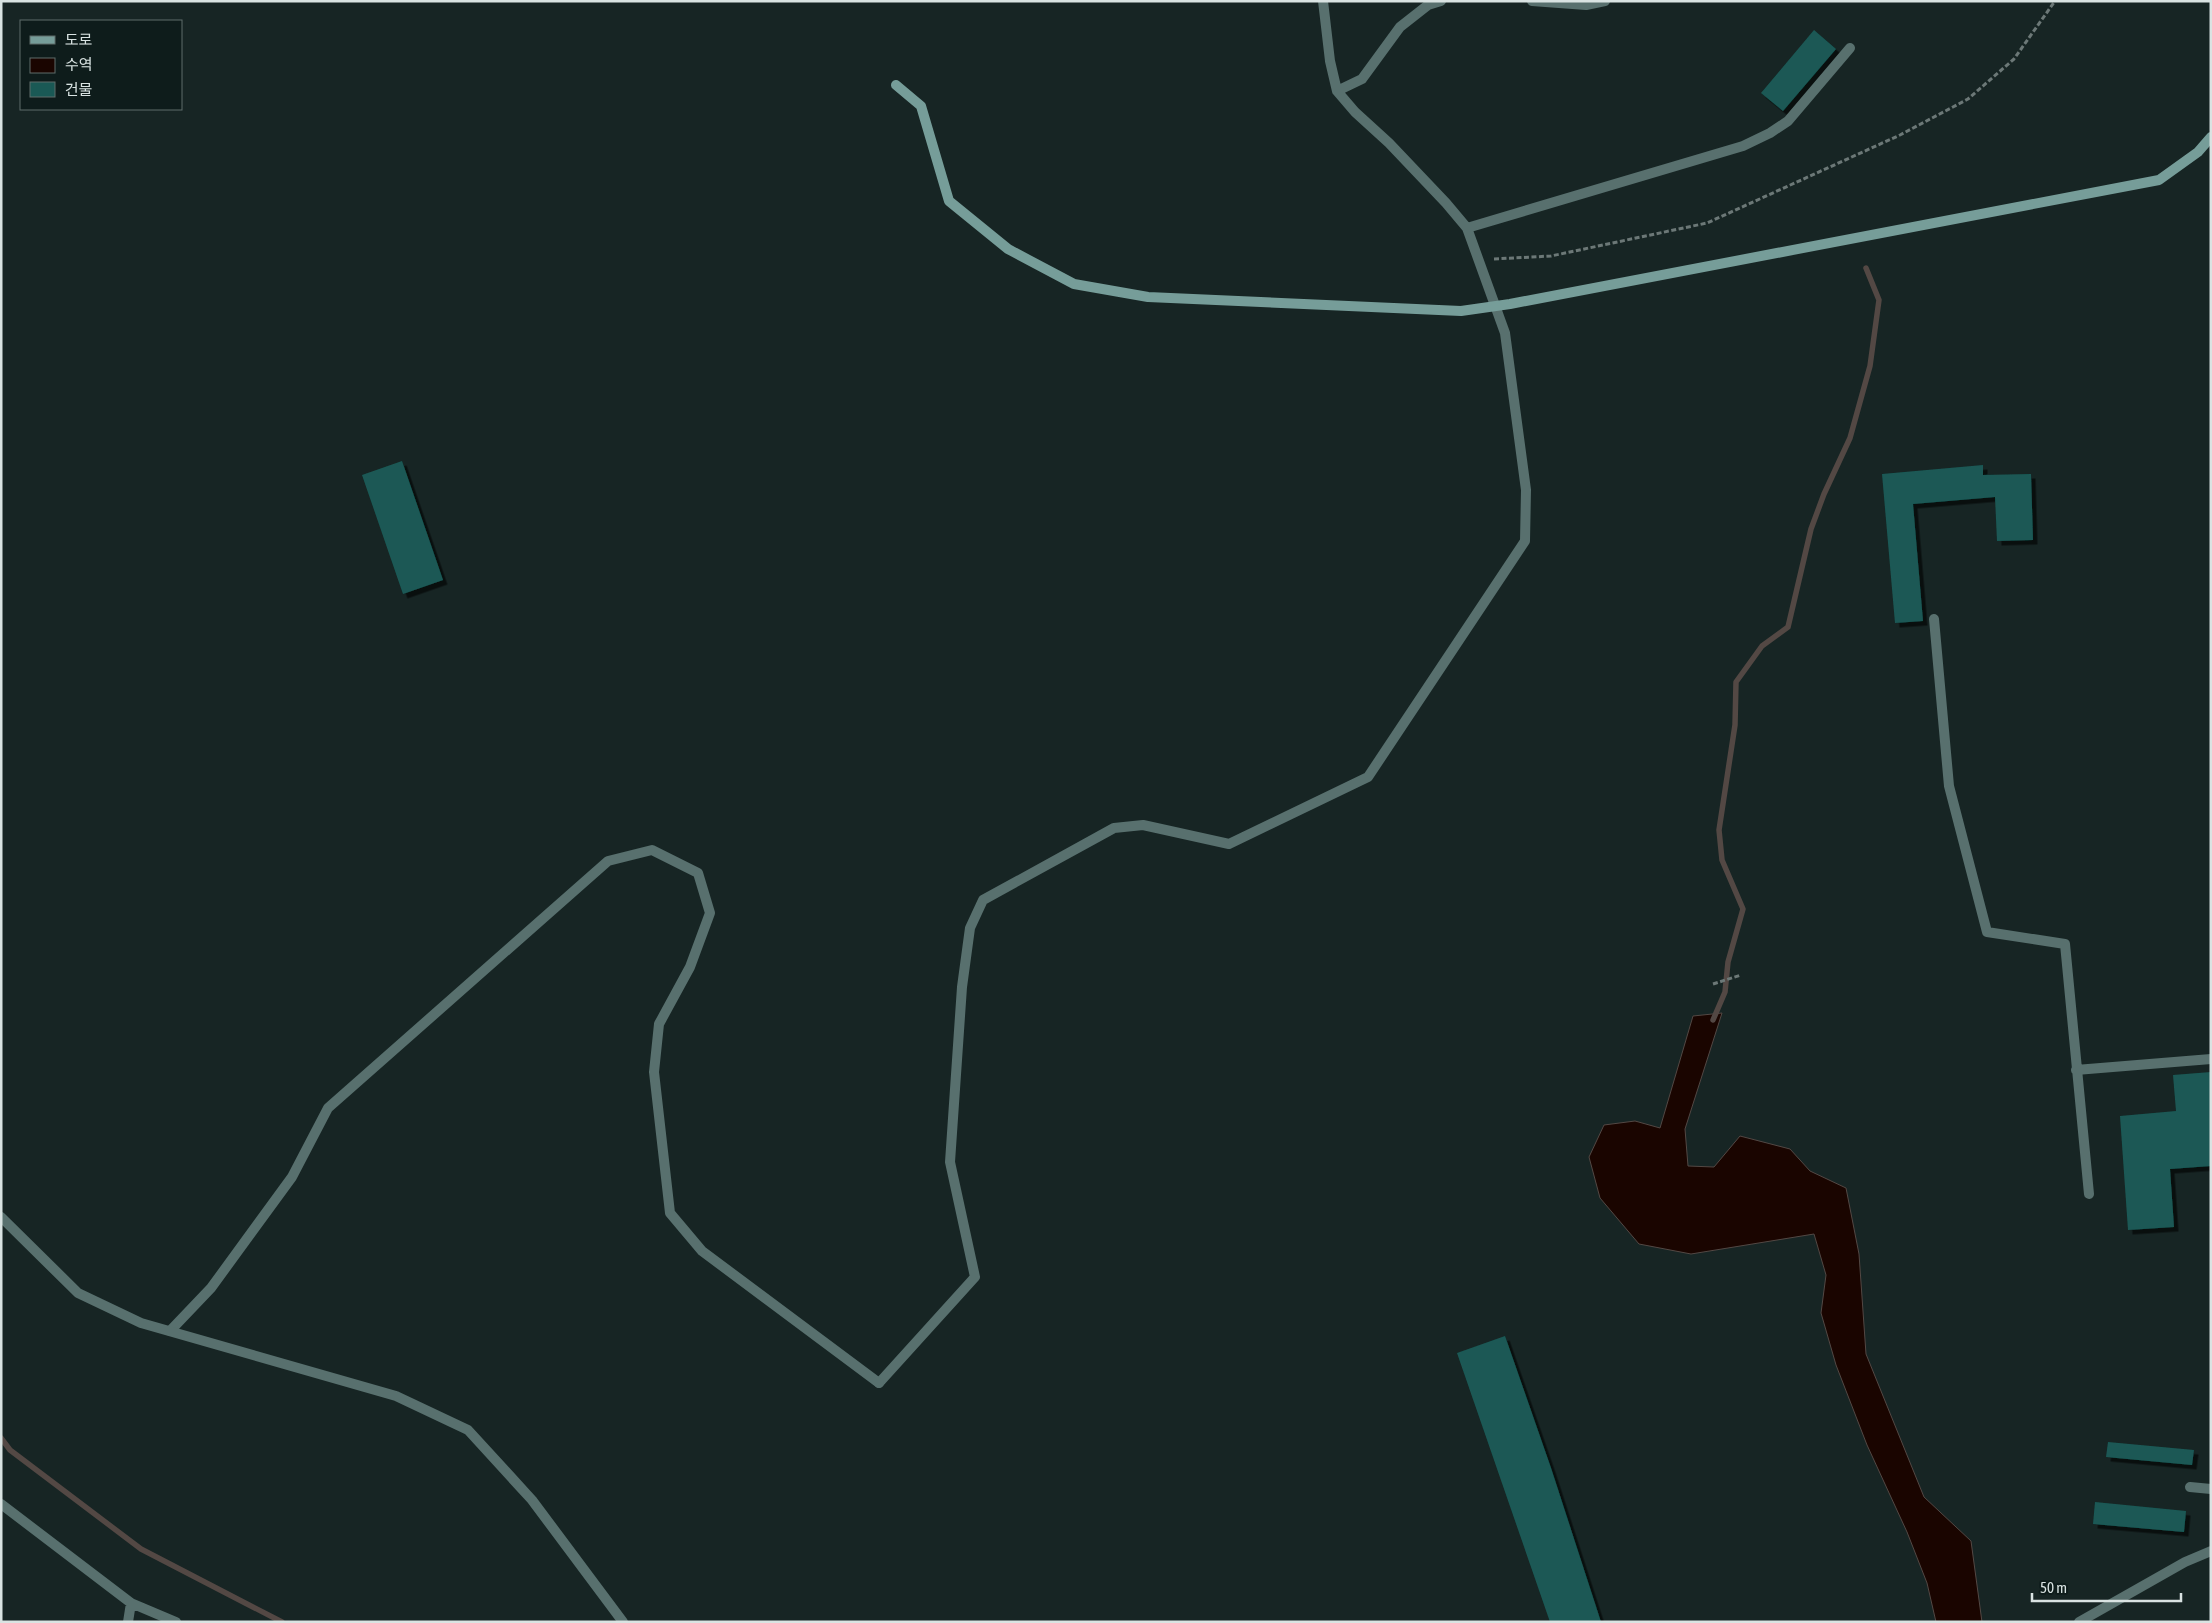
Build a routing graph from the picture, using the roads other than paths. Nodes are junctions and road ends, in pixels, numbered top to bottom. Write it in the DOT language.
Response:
graph roads {
  1 [pos="1323,1"];
  2 [pos="1441,1"];
  3 [pos="1532,1"];
  4 [pos="1605,1"];
  5 [pos="1850,48"];
  6 [pos="896,85"];
  7 [pos="1337,91"];
  8 [pos="2211,137"];
  9 [pos="1467,228"];
  10 [pos="1495,306"];
  11 [pos="1934,619"];
  12 [pos="2211,1059"];
  13 [pos="2076,1070"];
  14 [pos="2089,1194"];
  15 [pos="1,1217"];
  16 [pos="170,1331"];
  17 [pos="2190,1487"];
  18 [pos="2211,1489"];
  19 [pos="1,1504"];
  20 [pos="2211,1551"];
  21 [pos="131,1603"];
  22 [pos="128,1622"];
  23 [pos="176,1622"];
  24 [pos="623,1622"];
  25 [pos="2079,1622"];
  1 -- 7 [label="street"];
  2 -- 7 [label="street"];
  3 -- 4 [label="street"];
  5 -- 9 [label="street"];
  6 -- 10 [label="main road"];
  7 -- 9 [label="street"];
  8 -- 10 [label="main road"];
  9 -- 10 [label="street"];
  10 -- 16 [label="street"];
  11 -- 13 [label="street"];
  12 -- 13 [label="street"];
  13 -- 14 [label="street"];
  15 -- 16 [label="street"];
  16 -- 24 [label="street"];
  17 -- 18 [label="street"];
  19 -- 21 [label="street"];
  20 -- 25 [label="street"];
  21 -- 22 [label="street"];
  21 -- 23 [label="street"];
}
